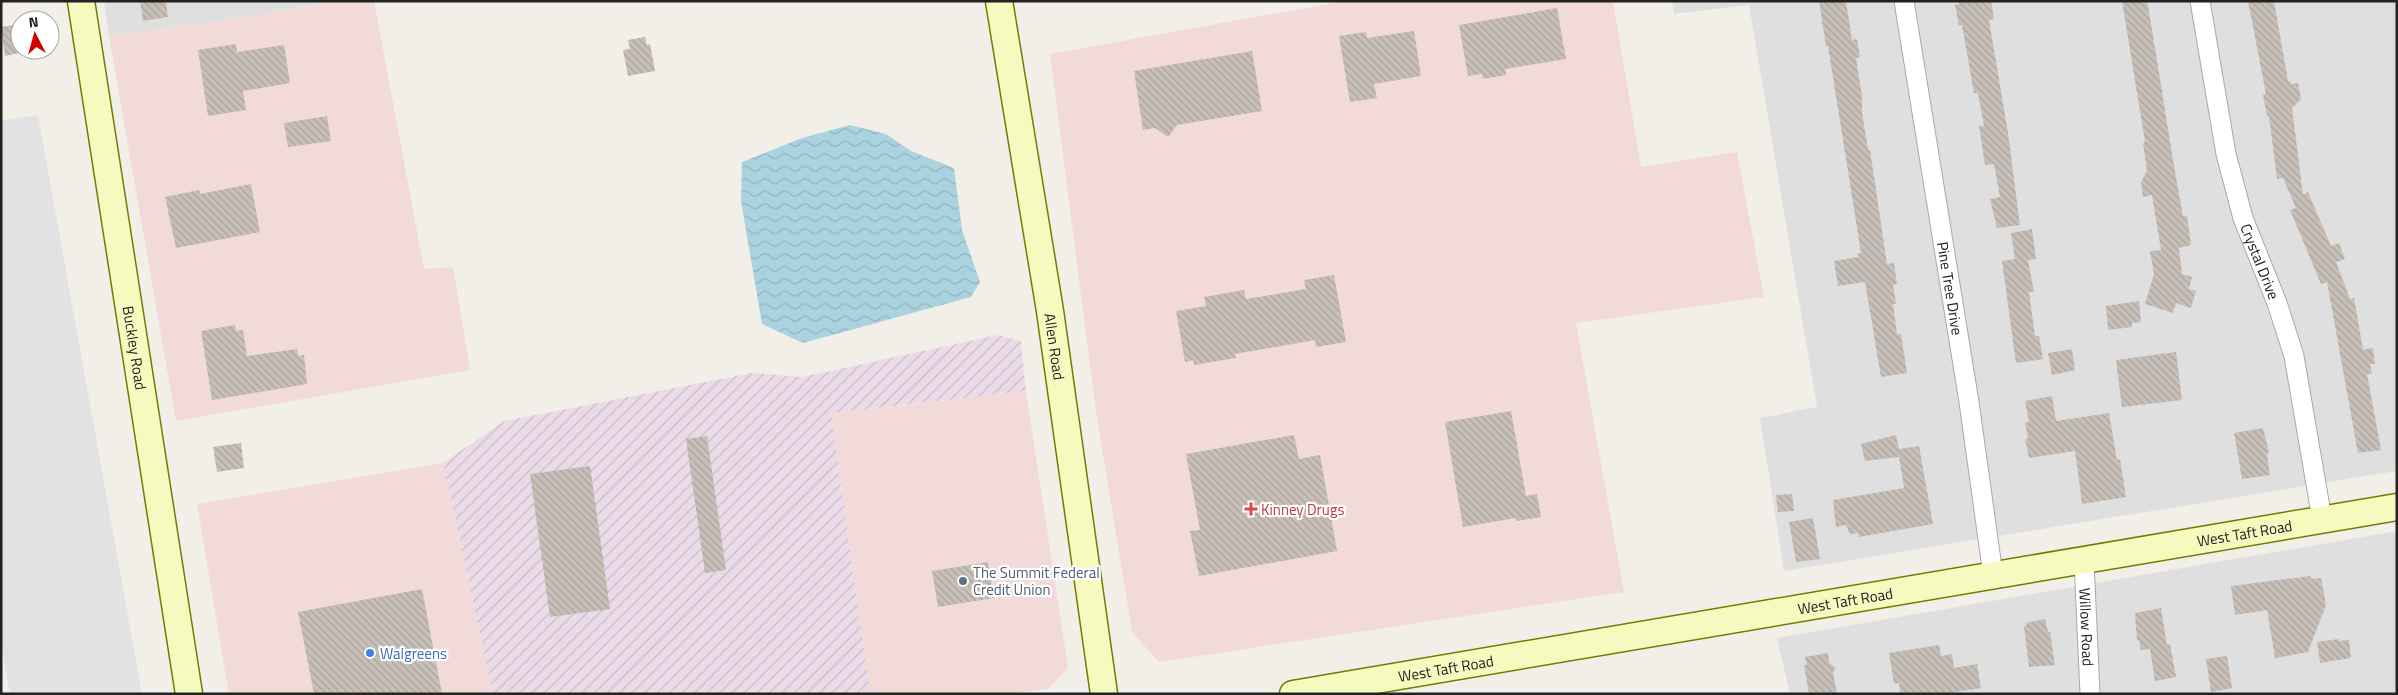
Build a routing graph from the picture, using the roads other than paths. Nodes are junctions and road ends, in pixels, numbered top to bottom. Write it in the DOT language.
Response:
graph roads {
  1 [pos="81,1"];
  2 [pos="999,1"];
  3 [pos="1904,1"];
  4 [pos="2200,1"];
  5 [pos="2397,508"];
  6 [pos="2322,519"];
  7 [pos="2084,561"];
  8 [pos="1993,575"];
  9 [pos="188,694"];
  10 [pos="1104,694"];
  11 [pos="1293,694"];
  12 [pos="2090,694"];
  1 -- 9 [label="street, Buckley Road"];
  2 -- 10 [label="street, Allen Road"];
  3 -- 8 [label="street, Pine Tree Drive"];
  4 -- 6 [label="street, Crystal Drive"];
  5 -- 6 [label="street, West Taft Road"];
  6 -- 7 [label="street, West Taft Road"];
  7 -- 8 [label="street, West Taft Road"];
  7 -- 12 [label="street, Willow Road"];
  8 -- 11 [label="street, West Taft Road"];
}
